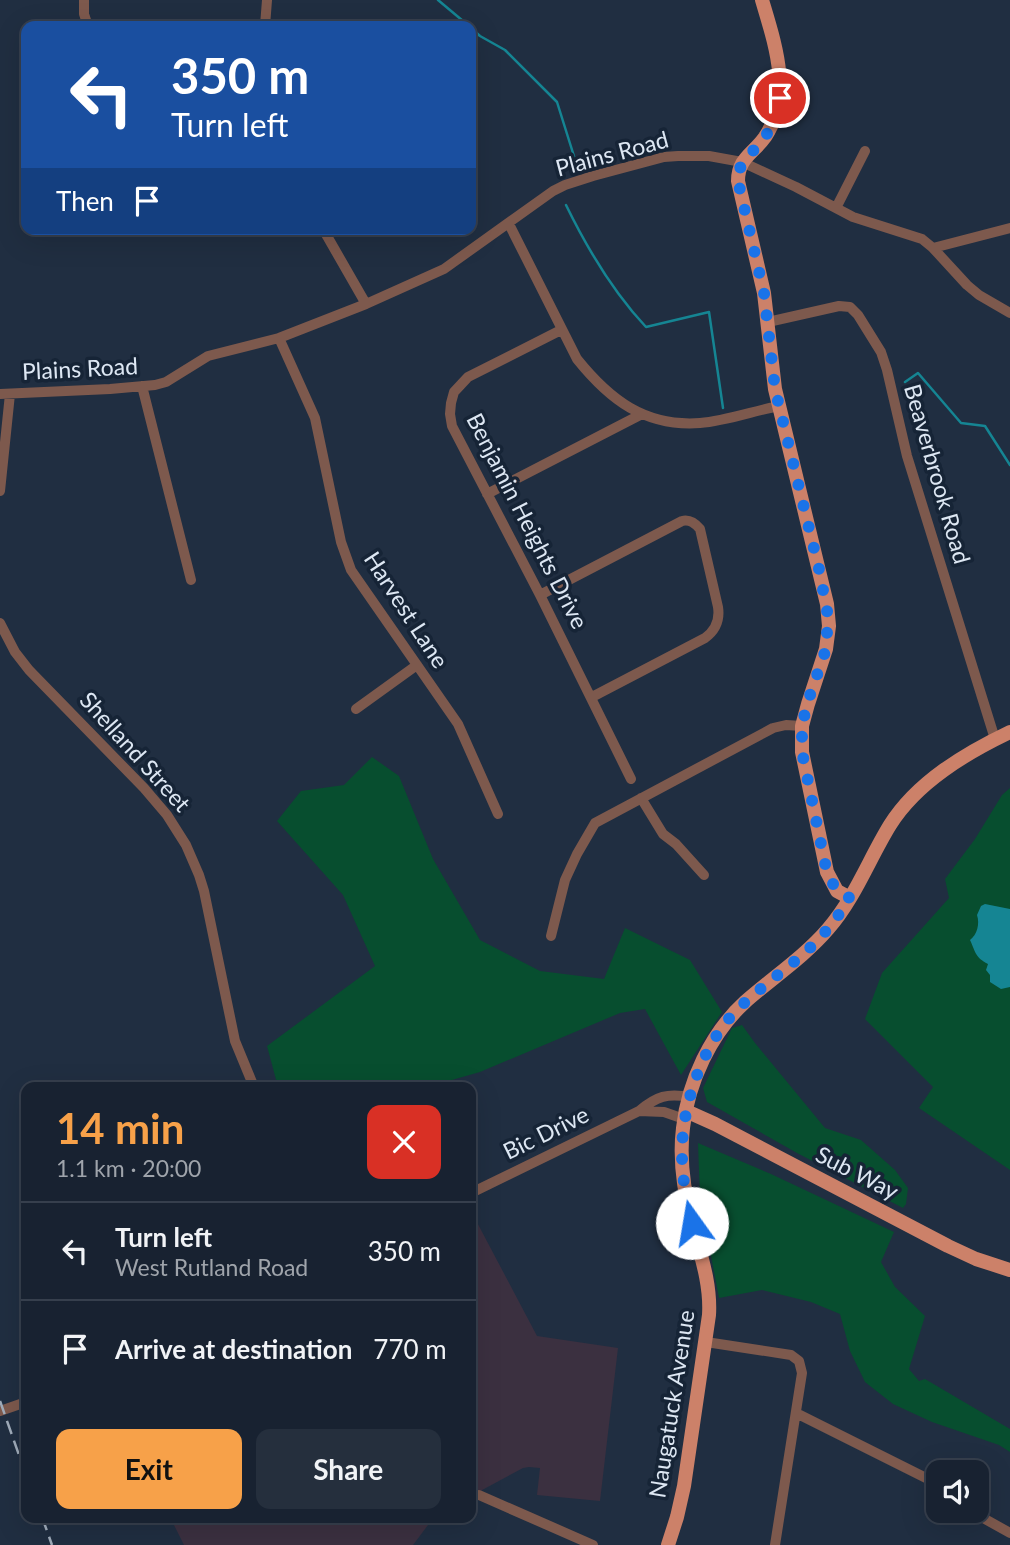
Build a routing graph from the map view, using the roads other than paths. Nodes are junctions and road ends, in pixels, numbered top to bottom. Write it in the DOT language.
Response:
graph roads {
  1 [pos="85,0"];
  2 [pos="267,0"];
  3 [pos="762,0"];
  4 [pos="87,21"];
  5 [pos="265,21"];
  6 [pos="866,151"];
  7 [pos="742,162"];
  8 [pos="836,208"];
  9 [pos="509,224"];
  10 [pos="1010,228"];
  11 [pos="326,235"];
  12 [pos="933,248"];
  13 [pos="366,304"];
  14 [pos="1010,313"];
  15 [pos="768,322"];
  16 [pos="561,330"];
  17 [pos="279,338"];
  18 [pos="142,386"];
  19 [pos="5,394"];
  20 [pos="779,406"];
  21 [pos="642,414"];
  22 [pos="0,491"];
  23 [pos="487,494"];
  24 [pos="191,580"];
  25 [pos="540,594"];
  26 [pos="0,623"];
  27 [pos="417,665"];
  28 [pos="592,697"];
  29 [pos="356,709"];
  30 [pos="802,726"];
  31 [pos="1010,732"];
  32 [pos="995,739"];
  33 [pos="631,779"];
  34 [pos="640,798"];
  35 [pos="498,814"];
  36 [pos="704,875"];
  37 [pos="850,898"];
  38 [pos="551,936"];
  39 [pos="252,1082"];
  40 [pos="687,1109"];
  41 [pos="639,1111"];
  42 [pos="476,1191"];
  43 [pos="1010,1270"];
  44 [pos="706,1342"];
  45 [pos="21,1404"];
  46 [pos="0,1411"];
  47 [pos="796,1413"];
  48 [pos="926,1479"];
  49 [pos="479,1495"];
  50 [pos="989,1521"];
  51 [pos="1010,1533"];
  52 [pos="593,1545"];
  53 [pos="668,1545"];
  54 [pos="775,1545"];
  1 -- 4 [label="street"];
  2 -- 5 [label="street"];
  3 -- 7 [label="main road"];
  6 -- 8 [label="street"];
  7 -- 8 [label="street, Plains Road"];
  7 -- 9 [label="street, Plains Road"];
  7 -- 15 [label="main road"];
  8 -- 12 [label="street, Plains Road"];
  9 -- 13 [label="street, Plains Road"];
  9 -- 16 [label="street"];
  10 -- 12 [label="street"];
  11 -- 13 [label="street"];
  12 -- 14 [label="street"];
  13 -- 17 [label="street, Plains Road"];
  15 -- 20 [label="main road"];
  15 -- 32 [label="street, Beaverbrook Road"];
  16 -- 21 [label="street"];
  16 -- 23 [label="street, Benjamin Heights Drive"];
  17 -- 18 [label="street, Plains Road"];
  17 -- 27 [label="street, Harvest Lane"];
  18 -- 19 [label="street, Plains Road"];
  18 -- 24 [label="street"];
  19 -- 22 [label="street"];
  20 -- 21 [label="street"];
  20 -- 30 [label="main road"];
  21 -- 23 [label="street"];
  23 -- 25 [label="street, Benjamin Heights Drive"];
  25 -- 28 [label="street, Benjamin Heights Drive"];
  25 -- 28 [label="street"];
  26 -- 39 [label="street, Shelland Street"];
  27 -- 29 [label="street"];
  27 -- 35 [label="street, Harvest Lane"];
  28 -- 33 [label="street, Benjamin Heights Drive"];
  30 -- 34 [label="street"];
  30 -- 37 [label="main road"];
  31 -- 32 [label="main road, Naugatuck Avenue"];
  32 -- 37 [label="main road, Naugatuck Avenue"];
  34 -- 36 [label="street"];
  34 -- 38 [label="street"];
  37 -- 40 [label="main road, Naugatuck Avenue"];
  40 -- 41 [label="street"];
  40 -- 41 [label="street, Bic Drive"];
  40 -- 43 [label="main road, Sub Way"];
  40 -- 44 [label="main road, Naugatuck Avenue"];
  41 -- 42 [label="street, Bic Drive"];
  44 -- 47 [label="street"];
  44 -- 53 [label="main road, Naugatuck Avenue"];
  45 -- 46 [label="street"];
  47 -- 48 [label="street"];
  47 -- 54 [label="street"];
  49 -- 52 [label="street"];
  50 -- 51 [label="street"];
}
